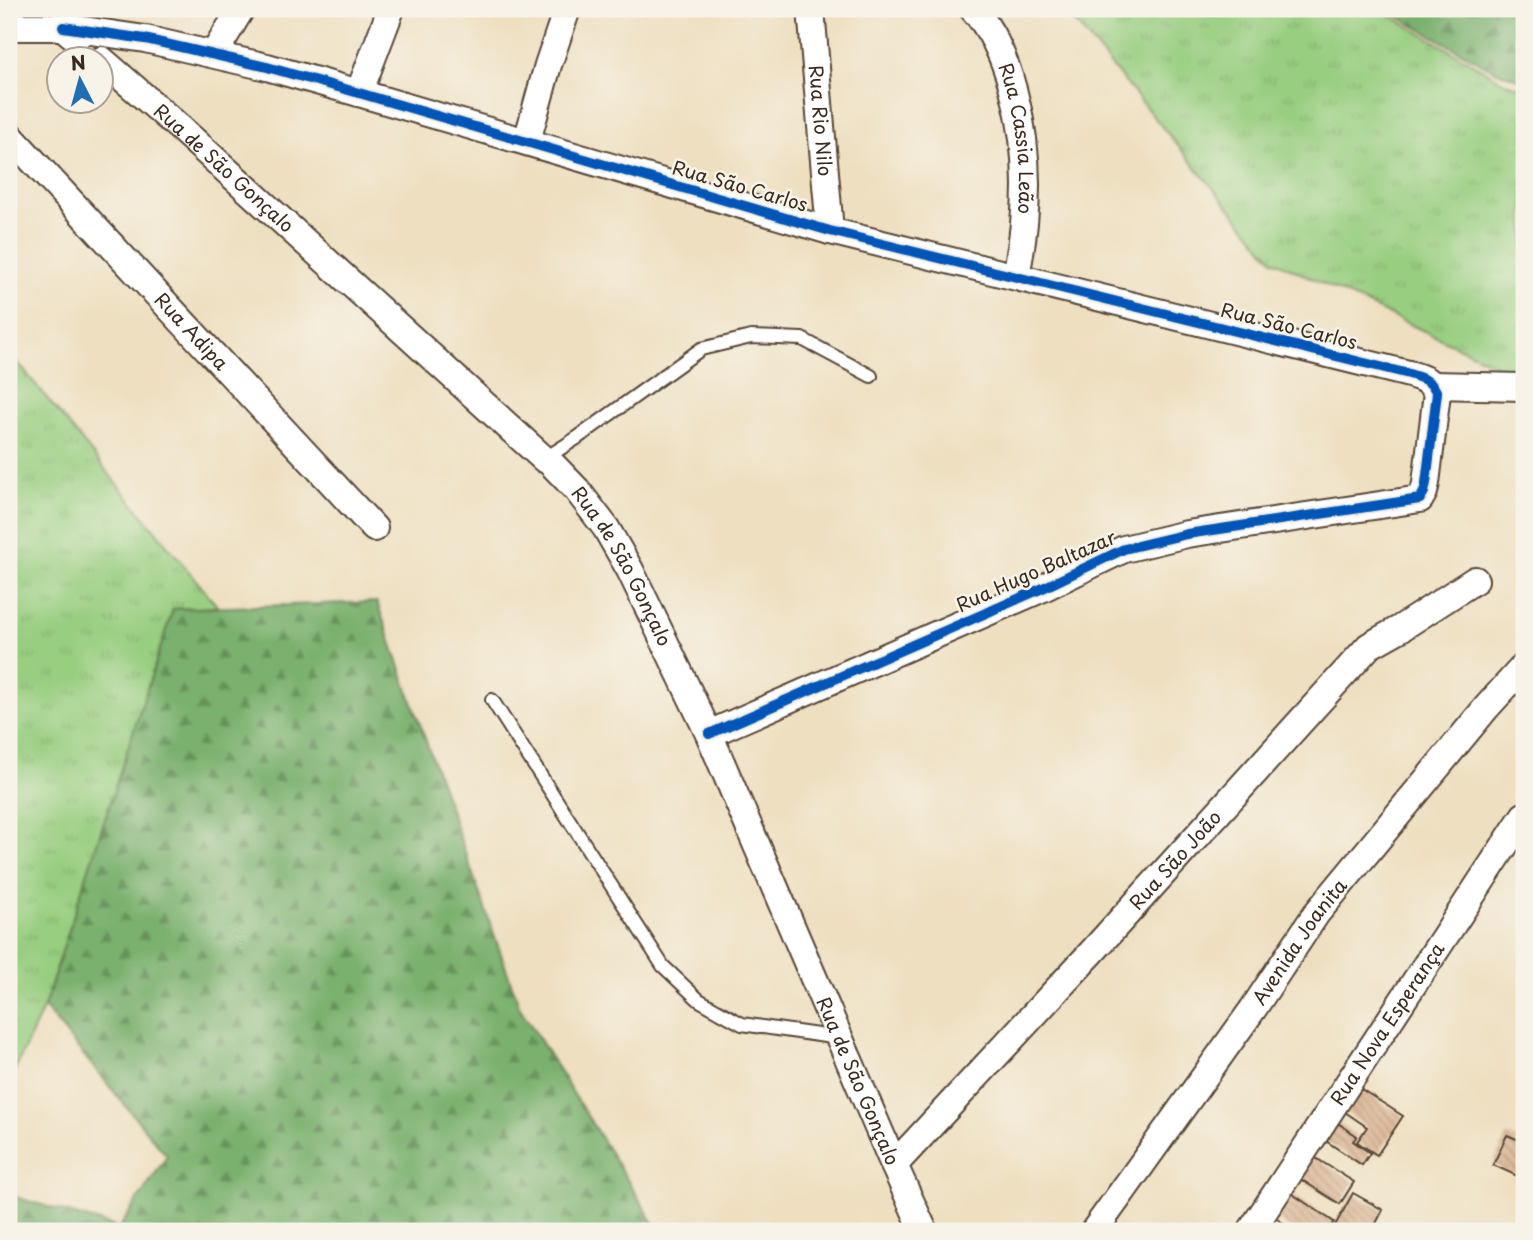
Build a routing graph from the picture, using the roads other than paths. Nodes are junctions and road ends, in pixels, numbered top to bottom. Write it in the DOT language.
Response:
graph roads {
  1 [pos="240,9"];
  2 [pos="391,9"];
  3 [pos="566,9"];
  4 [pos="810,9"];
  5 [pos="973,9"];
  6 [pos="9,27"];
  7 [pos="63,27"];
  8 [pos="85,46"];
  9 [pos="214,54"];
  10 [pos="116,73"];
  11 [pos="359,93"];
  12 [pos="9,135"];
  13 [pos="527,141"];
  14 [pos="830,231"];
  15 [pos="1016,276"];
  16 [pos="871,376"];
  17 [pos="1433,385"];
  18 [pos="1524,387"];
  19 [pos="544,459"];
  20 [pos="373,528"];
  21 [pos="1475,580"];
  22 [pos="1524,666"];
  23 [pos="492,700"];
  24 [pos="709,734"];
  25 [pos="1524,816"];
  26 [pos="839,1038"];
  27 [pos="894,1165"];
  28 [pos="924,1231"];
  29 [pos="1094,1231"];
  30 [pos="1251,1231"];
  1 -- 9 [label="street"];
  2 -- 11 [label="street"];
  3 -- 13 [label="street"];
  4 -- 14 [label="street, Rua Rio Nilo"];
  5 -- 15 [label="street, Rua Cassia Leão"];
  6 -- 7 [label="street"];
  7 -- 8 [label="street, Rua de São Gonçalo"];
  7 -- 9 [label="street, Rua São Carlos"];
  9 -- 11 [label="street, Rua São Carlos"];
  10 -- 19 [label="street, Rua de São Gonçalo"];
  11 -- 13 [label="street, Rua São Carlos"];
  12 -- 20 [label="street, Rua Adipa"];
  13 -- 14 [label="street, Rua São Carlos"];
  14 -- 15 [label="street, Rua São Carlos"];
  15 -- 17 [label="street, Rua São Carlos"];
  16 -- 19 [label="lane"];
  17 -- 18 [label="street"];
  17 -- 24 [label="street, Rua Hugo Baltazar"];
  19 -- 24 [label="street, Rua de São Gonçalo"];
  21 -- 27 [label="street, Rua São João"];
  22 -- 29 [label="street, Avenida Joanita"];
  23 -- 26 [label="lane"];
  24 -- 26 [label="street, Rua de São Gonçalo"];
  25 -- 30 [label="street, Rua Nova Esperança"];
  26 -- 27 [label="street, Rua de São Gonçalo"];
  27 -- 28 [label="street, Rua de São Gonçalo"];
}
